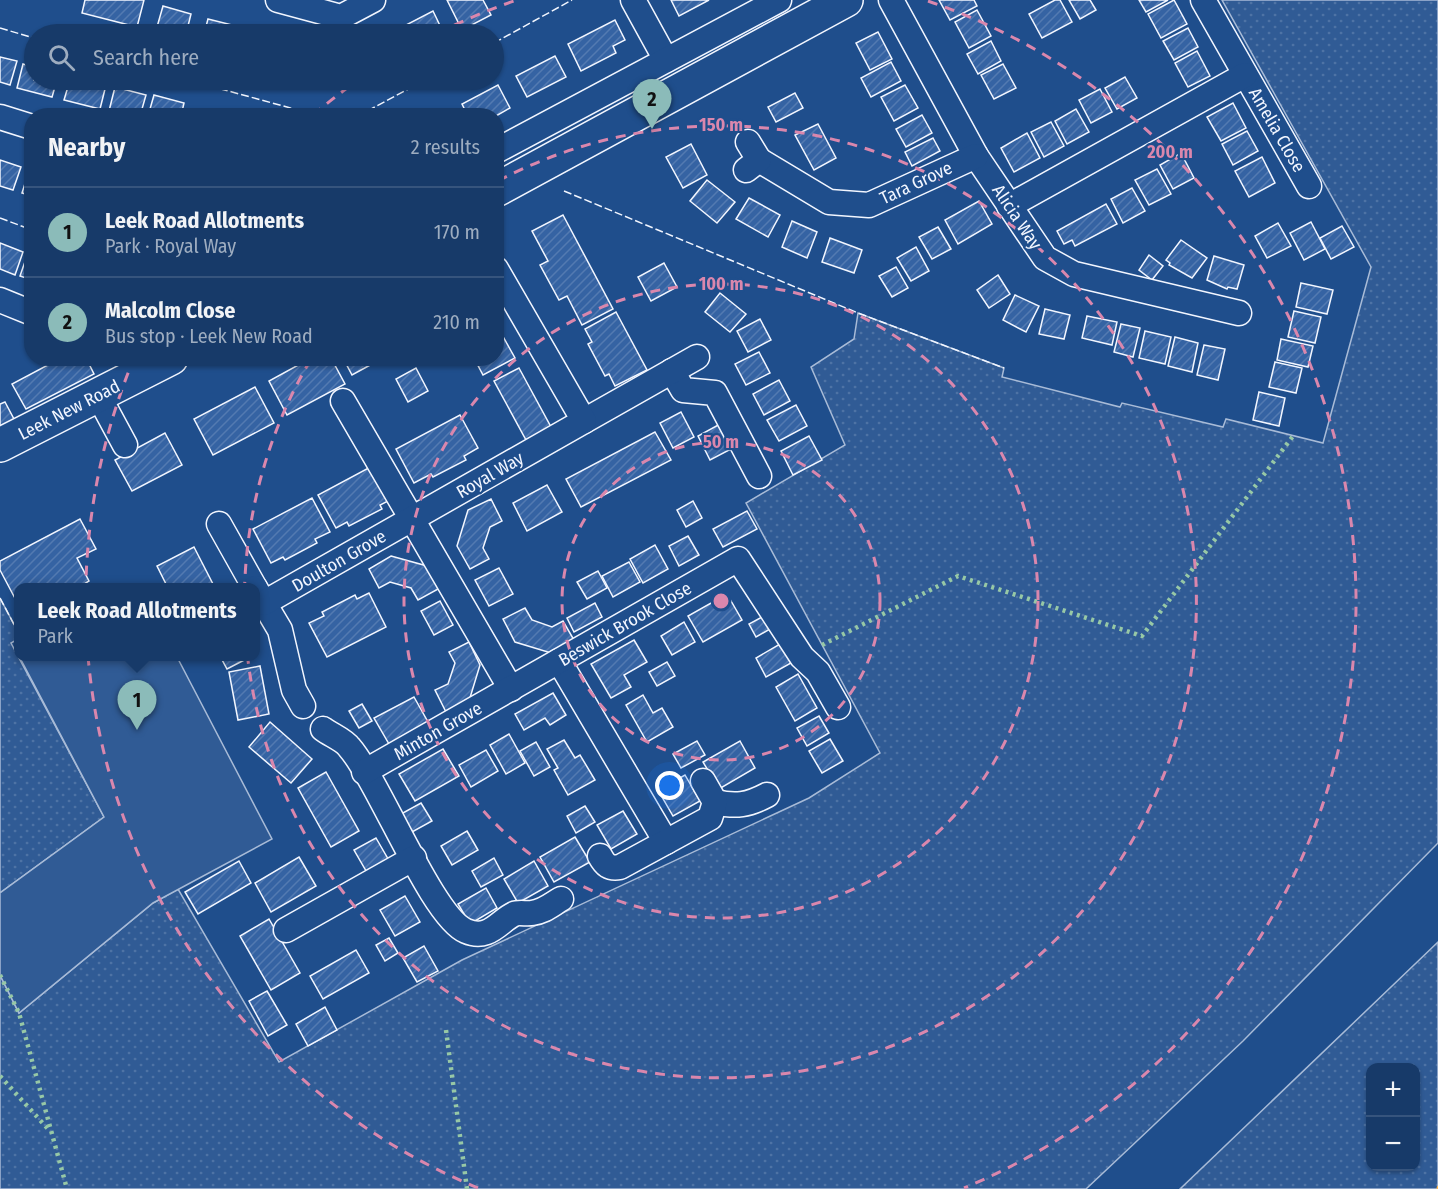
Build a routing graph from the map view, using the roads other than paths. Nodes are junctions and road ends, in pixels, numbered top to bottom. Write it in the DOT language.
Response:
graph roads {
  1 [pos="278,0"];
  2 [pos="373,0"];
  3 [pos="633,0"];
  4 [pos="846,0"];
  5 [pos="891,0"];
  6 [pos="1203,0"];
  7 [pos="775,2"];
  8 [pos="786,34"];
  9 [pos="666,60"];
  10 [pos="1245,75"];
  11 [pos="0,117"];
  12 [pos="24,124"];
  13 [pos="504,147"];
  14 [pos="976,156"];
  15 [pos="751,157"];
  16 [pos="504,186"];
  17 [pos="1309,186"];
  18 [pos="1009,206"];
  19 [pos="504,282"];
  20 [pos="0,300"];
  21 [pos="24,310"];
  22 [pos="1239,313"];
  23 [pos="697,357"];
  24 [pos="134,366"];
  25 [pos="678,380"];
  26 [pos="98,395"];
  27 [pos="343,401"];
  28 [pos="584,421"];
  29 [pos="0,445"];
  30 [pos="125,445"];
  31 [pos="759,476"];
  32 [pos="413,518"];
  33 [pos="219,525"];
  34 [pos="252,583"];
  35 [pos="260,592"];
  36 [pos="260,596"];
  37 [pos="559,661"];
  38 [pos="511,689"];
  39 [pos="303,706"];
  40 [pos="838,707"];
  41 [pos="323,729"];
  42 [pos="364,772"];
  43 [pos="703,781"];
  44 [pos="767,795"];
  45 [pos="714,802"];
  46 [pos="666,842"];
  47 [pos="600,856"];
  48 [pos="414,858"];
  49 [pos="561,899"];
  50 [pos="286,930"];
  1 -- 2 [label="street"];
  3 -- 9 [label="street"];
  4 -- 8 [label="highway"];
  5 -- 14 [label="street, Alicia Way"];
  6 -- 10 [label="street, Amelia Close"];
  7 -- 8 [label="street"];
  7 -- 9 [label="street"];
  8 -- 16 [label="highway"];
  9 -- 13 [label="street"];
  10 -- 17 [label="street, Amelia Close"];
  10 -- 18 [label="street, Amelia Close"];
  11 -- 12 [label="street"];
  14 -- 15 [label="street, Tara Grove"];
  14 -- 18 [label="street, Alicia Way"];
  18 -- 22 [label="street, Alicia Way"];
  19 -- 28 [label="street"];
  20 -- 21 [label="street"];
  23 -- 25 [label="street, Royal Way"];
  24 -- 26 [label="highway, Leek New Road"];
  25 -- 28 [label="street, Royal Way"];
  25 -- 31 [label="street"];
  26 -- 29 [label="highway, Leek New Road"];
  26 -- 30 [label="street"];
  27 -- 32 [label="street"];
  28 -- 32 [label="street, Royal Way"];
  32 -- 35 [label="street, Doulton Grove"];
  32 -- 38 [label="street"];
  33 -- 34 [label="street"];
  36 -- 39 [label="street"];
  37 -- 38 [label="street, Beswick Brook Close"];
  37 -- 40 [label="street, Beswick Brook Close"];
  37 -- 46 [label="street"];
  38 -- 42 [label="street, Minton Grove"];
  41 -- 42 [label="street"];
  42 -- 48 [label="street"];
  43 -- 45 [label="street"];
  44 -- 45 [label="street"];
  45 -- 46 [label="street"];
  46 -- 47 [label="street"];
  48 -- 49 [label="street"];
  48 -- 50 [label="street"];
}
